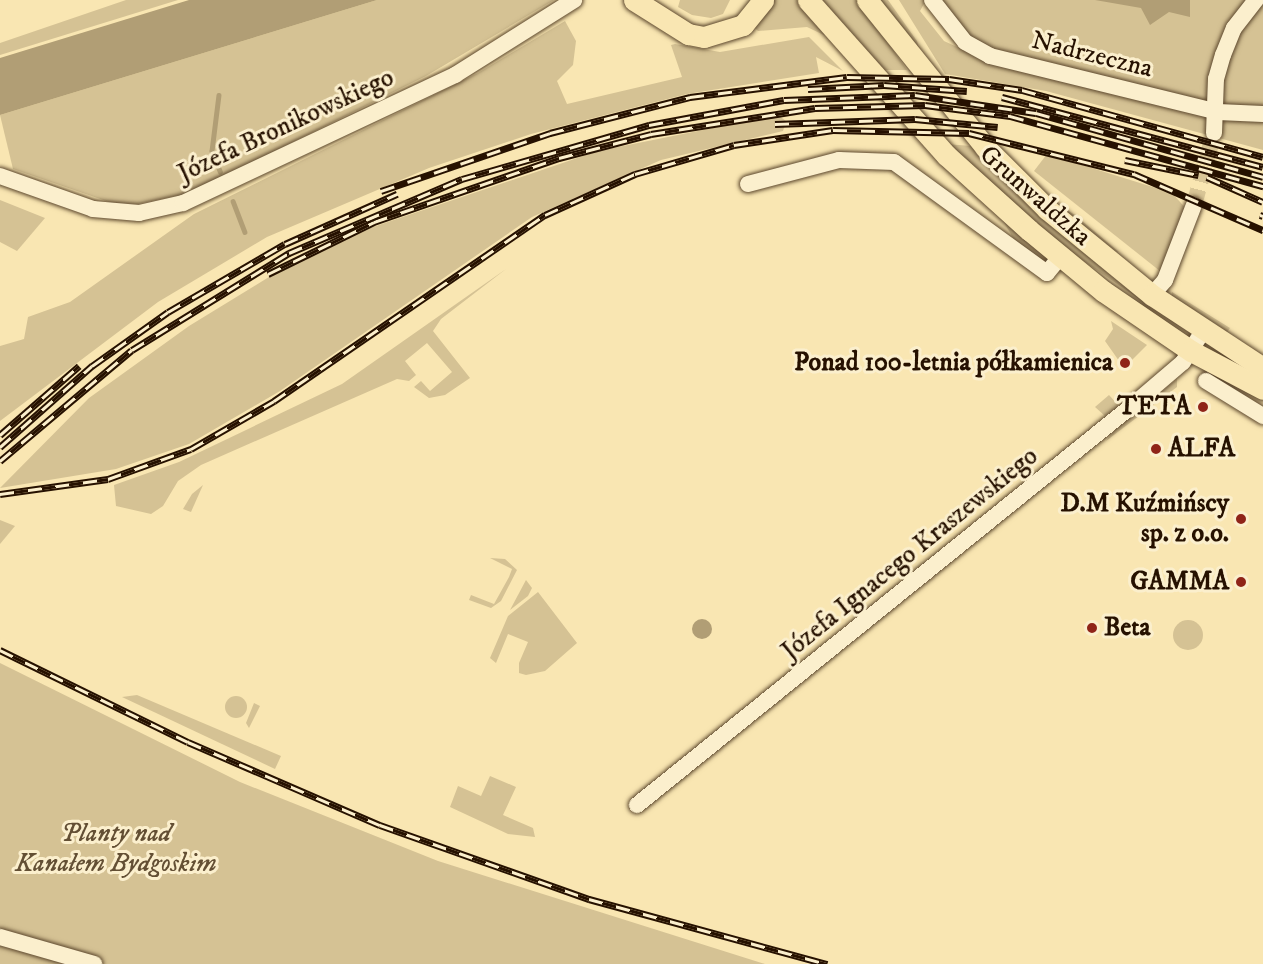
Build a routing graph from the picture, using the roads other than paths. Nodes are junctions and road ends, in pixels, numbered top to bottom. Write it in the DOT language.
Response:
graph roads {
  1 [pos="574,0"];
  2 [pos="634,0"];
  3 [pos="763,0"];
  4 [pos="808,0"];
  5 [pos="867,0"];
  6 [pos="932,0"];
  7 [pos="1256,0"];
  8 [pos="1263,14"];
  9 [pos="1234,28"];
  10 [pos="1218,112"];
  11 [pos="1263,114"];
  12 [pos="1214,133"];
  13 [pos="0,176"];
  14 [pos="748,184"];
  15 [pos="1194,205"];
  16 [pos="1061,256"];
  17 [pos="1152,295"];
  18 [pos="1203,331"];
  19 [pos="1191,351"];
  20 [pos="1263,368"];
  21 [pos="1206,381"];
  22 [pos="1263,389"];
  23 [pos="1263,416"];
  24 [pos="637,805"];
  25 [pos="0,937"];
  26 [pos="94,964"];
  1 -- 13 [label="street, Józefa Bronikowskiego"];
  2 -- 3 [label="main road"];
  4 -- 16 [label="main road, Grunwaldzka"];
  5 -- 17 [label="main road, Grunwaldzka"];
  6 -- 10 [label="street, Nadrzeczna"];
  7 -- 9 [label="street"];
  8 -- 9 [label="street"];
  9 -- 10 [label="street"];
  10 -- 11 [label="street, Nadrzeczna"];
  10 -- 12 [label="street"];
  14 -- 16 [label="street"];
  15 -- 17 [label="street"];
  16 -- 19 [label="main road, Grunwaldzka"];
  17 -- 18 [label="main road, Grunwaldzka"];
  18 -- 19 [label="street, Józefa Ignacego Kraszewskiego"];
  18 -- 20 [label="main road, Grunwaldzka"];
  19 -- 22 [label="main road, Grunwaldzka"];
  19 -- 24 [label="street, Józefa Ignacego Kraszewskiego"];
  21 -- 23 [label="street"];
  25 -- 26 [label="street"];
}
